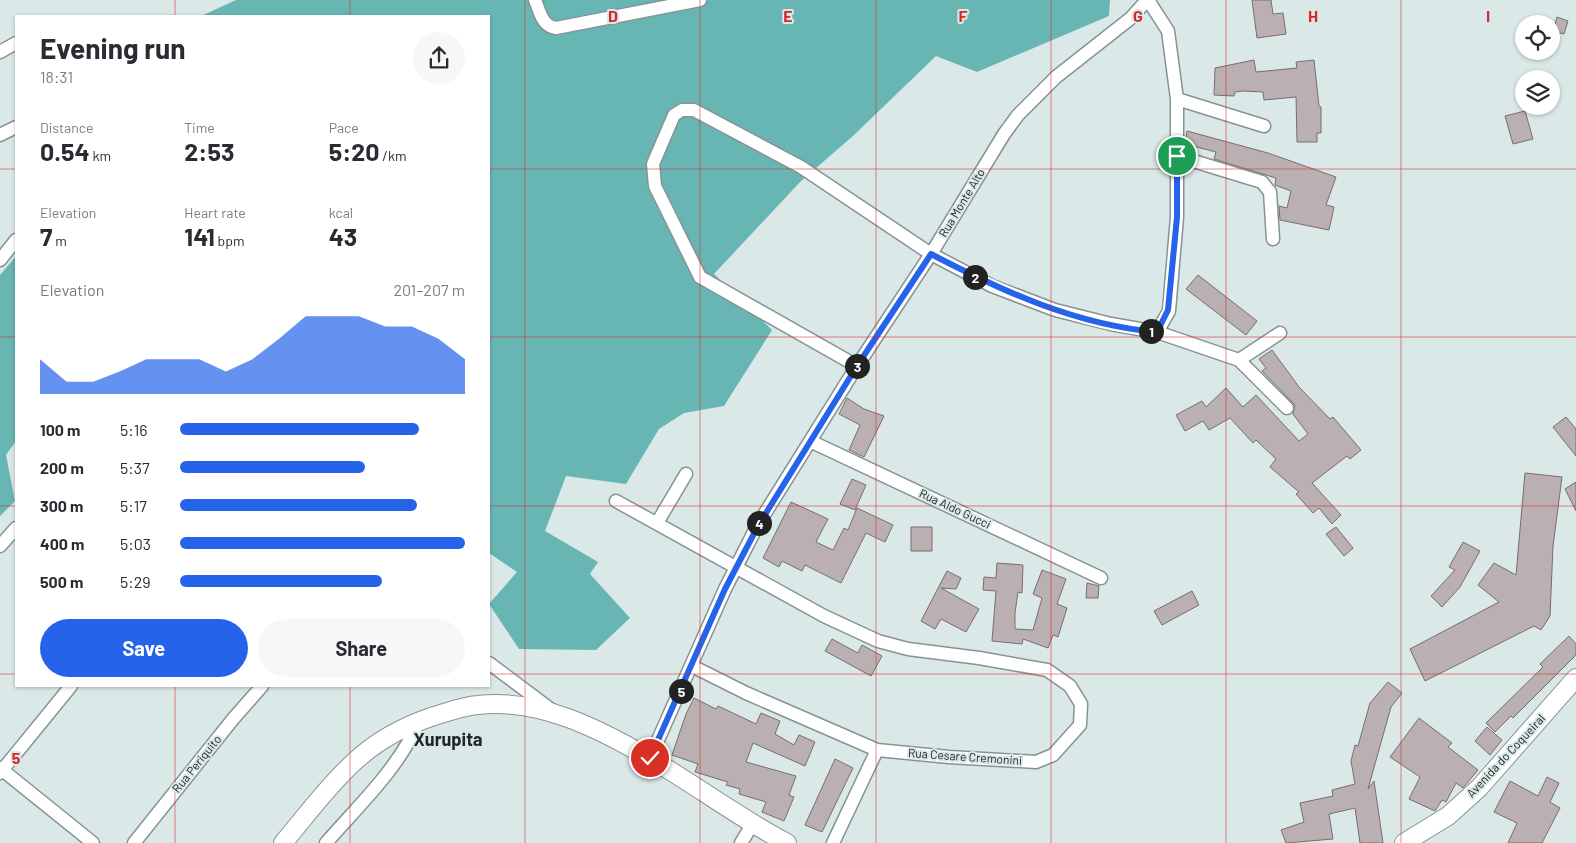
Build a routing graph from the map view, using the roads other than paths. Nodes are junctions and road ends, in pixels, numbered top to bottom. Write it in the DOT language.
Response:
graph roads {
  1 [pos="534,0"];
  2 [pos="700,0"];
  3 [pos="1148,0"];
  4 [pos="15,44"];
  5 [pos="0,52"];
  6 [pos="1177,99"];
  7 [pos="1264,126"];
  8 [pos="15,128"];
  9 [pos="0,135"];
  10 [pos="1177,156"];
  11 [pos="1273,238"];
  12 [pos="15,241"];
  13 [pos="931,254"];
  14 [pos="0,260"];
  15 [pos="1157,332"];
  16 [pos="1280,333"];
  17 [pos="1239,360"];
  18 [pos="857,366"];
  19 [pos="1287,408"];
  20 [pos="810,441"];
  21 [pos="686,474"];
  22 [pos="616,502"];
  23 [pos="657,523"];
  24 [pos="15,529"];
  25 [pos="0,546"];
  26 [pos="736,567"];
  27 [pos="1100,578"];
  28 [pos="490,665"];
  29 [pos="692,666"];
  30 [pos="1576,678"];
  31 [pos="70,687"];
  32 [pos="261,687"];
  33 [pos="561,716"];
  34 [pos="419,721"];
  35 [pos="876,750"];
  36 [pos="650,758"];
  37 [pos="1,770"];
  38 [pos="752,825"];
  39 [pos="94,843"];
  40 [pos="134,843"];
  41 [pos="283,843"];
  42 [pos="326,843"];
  43 [pos="741,843"];
  44 [pos="787,843"];
  45 [pos="833,843"];
  46 [pos="1404,843"];
  1 -- 2 [label="street"];
  3 -- 6 [label="street"];
  3 -- 13 [label="street, Rua Monte Alto"];
  4 -- 5 [label="street"];
  6 -- 7 [label="street"];
  6 -- 10 [label="street"];
  8 -- 9 [label="street"];
  10 -- 11 [label="street"];
  10 -- 15 [label="street"];
  12 -- 14 [label="street"];
  13 -- 15 [label="street"];
  13 -- 18 [label="street, Rua Monte Alto"];
  13 -- 18 [label="street"];
  15 -- 17 [label="street"];
  16 -- 17 [label="street"];
  17 -- 19 [label="street"];
  18 -- 20 [label="street, Rua Monte Alto"];
  20 -- 26 [label="street, Rua Monte Alto"];
  20 -- 27 [label="street, Rua Aldo Gucci"];
  21 -- 23 [label="street"];
  22 -- 23 [label="street, Rua Cesare Cremonini"];
  23 -- 26 [label="street, Rua Cesare Cremonini"];
  24 -- 25 [label="street"];
  26 -- 29 [label="street, Rua Monte Alto"];
  26 -- 35 [label="street, Rua Cesare Cremonini"];
  28 -- 33 [label="street"];
  29 -- 35 [label="street, Rua Cesare Cremonini"];
  29 -- 36 [label="street, Rua Monte Alto"];
  30 -- 46 [label="main road, Avenida do Coqueiral"];
  31 -- 37 [label="street"];
  32 -- 40 [label="street, Rua Periquito"];
  33 -- 34 [label="main road"];
  33 -- 36 [label="main road"];
  34 -- 41 [label="main road"];
  34 -- 42 [label="street"];
  35 -- 45 [label="street"];
  36 -- 38 [label="main road"];
  37 -- 39 [label="street"];
  38 -- 43 [label="street"];
  38 -- 44 [label="main road"];
}
